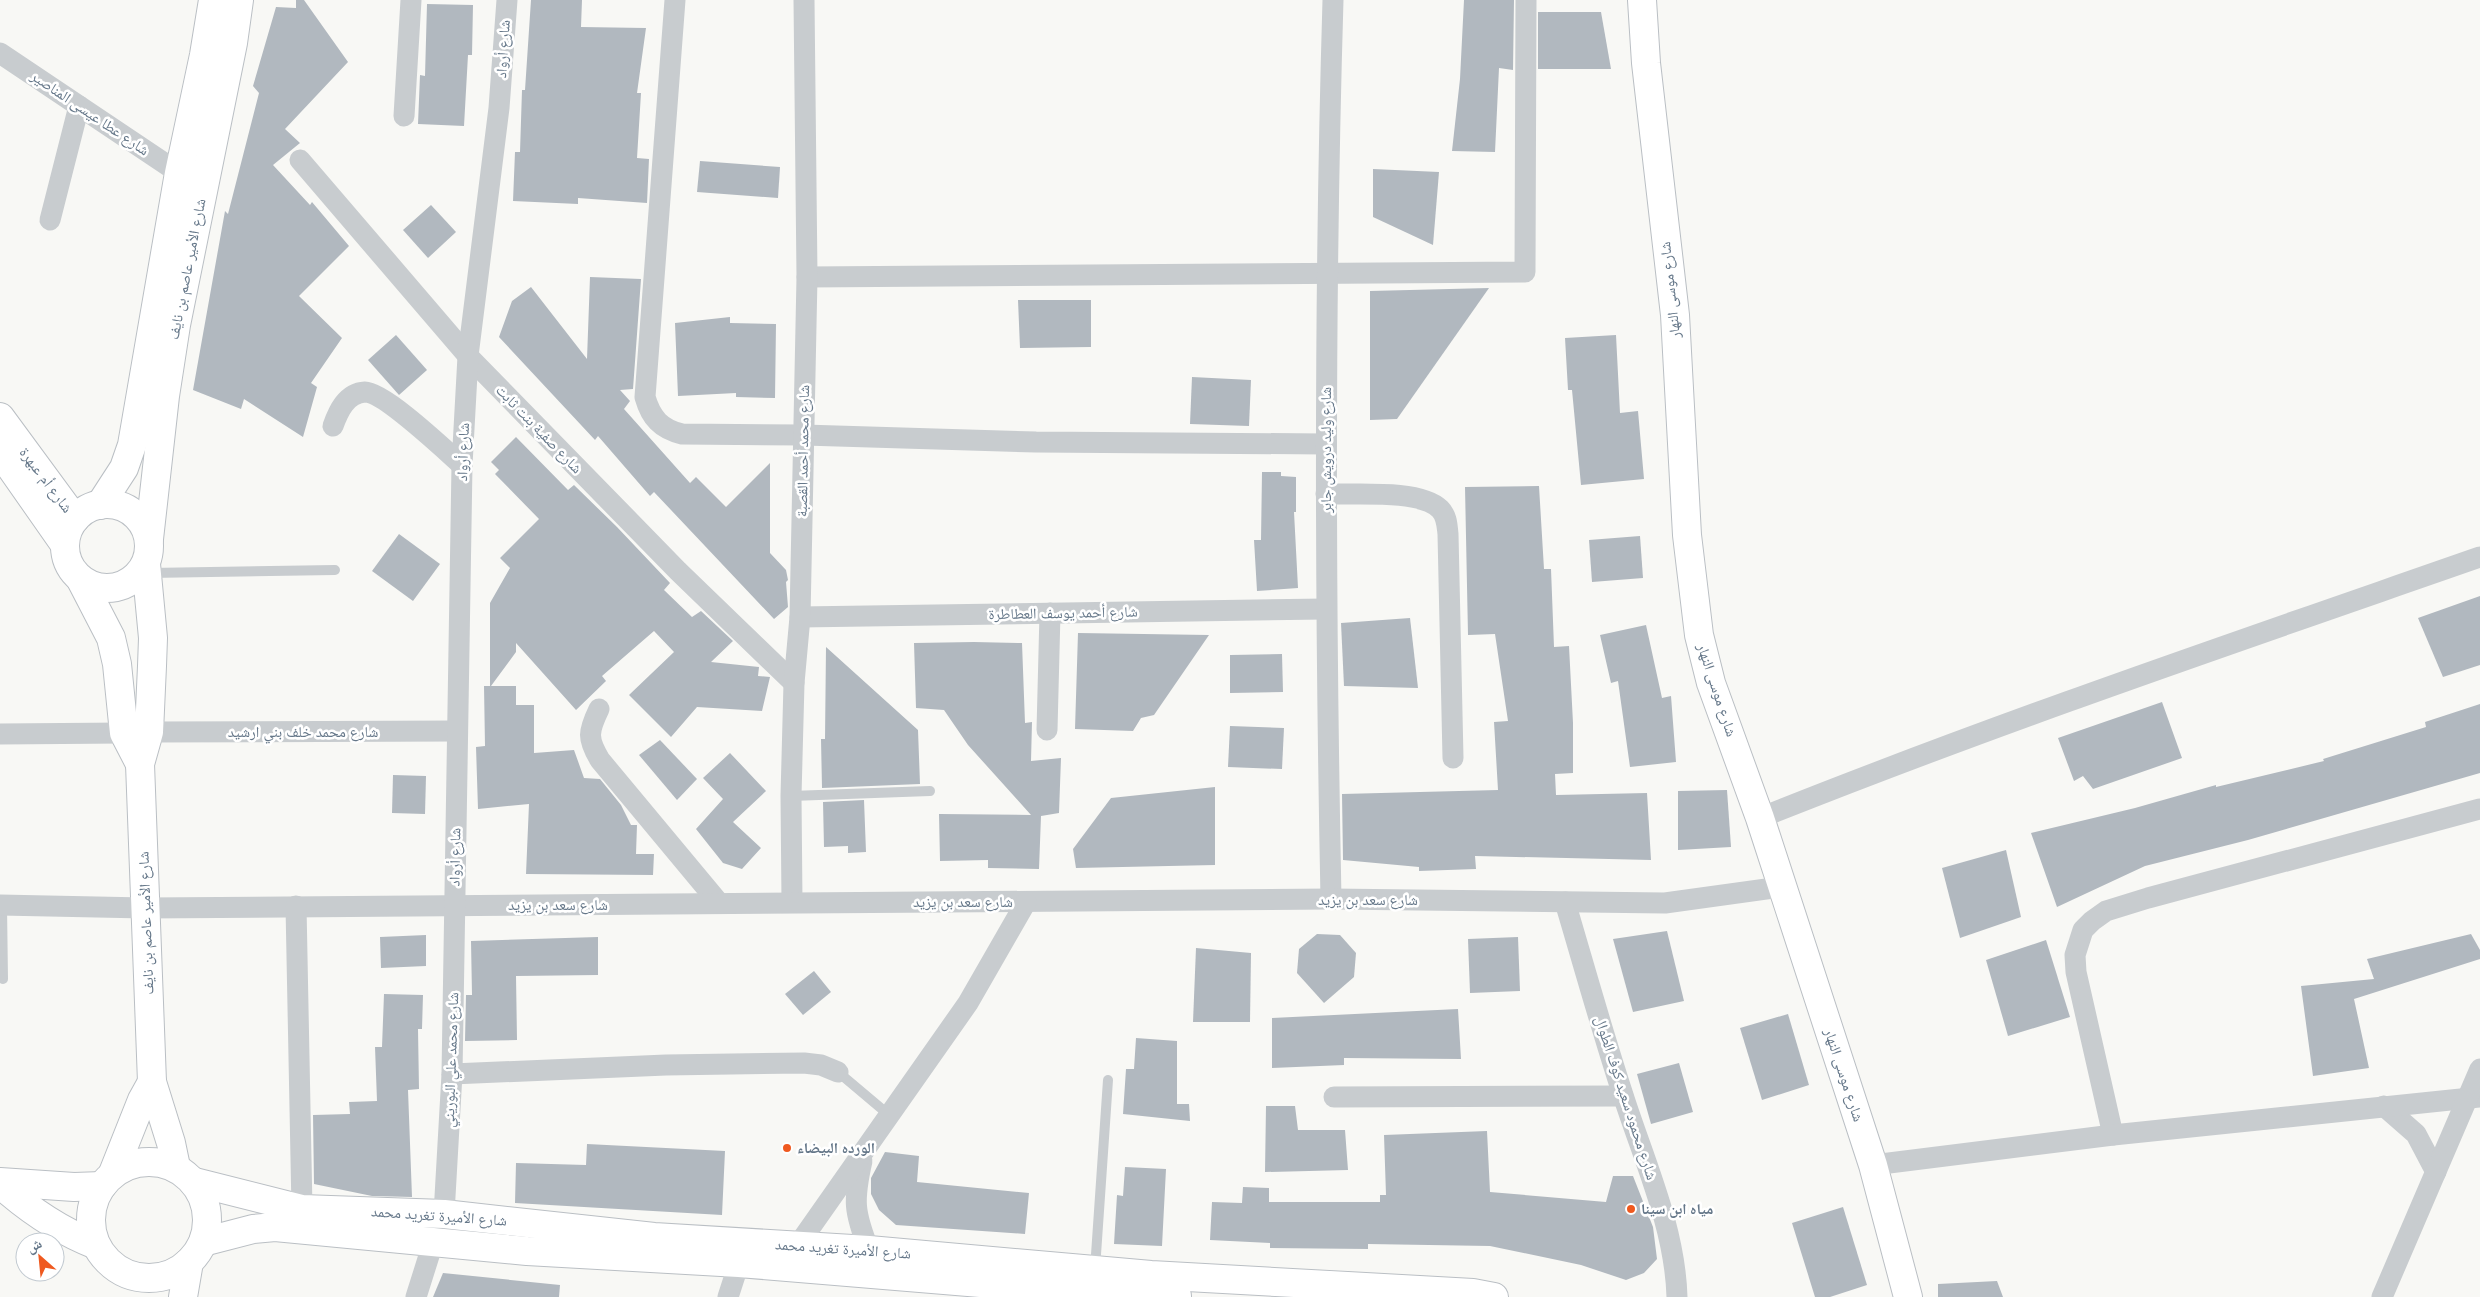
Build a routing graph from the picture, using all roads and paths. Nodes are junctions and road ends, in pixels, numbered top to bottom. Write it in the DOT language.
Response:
graph roads {
  1 [pos="213,0"];
  2 [pos="239,0"];
  3 [pos="411,0"];
  4 [pos="507,0"];
  5 [pos="674,0"];
  6 [pos="804,0"];
  7 [pos="1333,0"];
  8 [pos="1526,0"];
  9 [pos="1642,0"];
  10 [pos="0,52"];
  11 [pos="79,106"];
  12 [pos="404,116"];
  13 [pos="300,160"];
  14 [pos="179,173"];
  15 [pos="50,220"];
  16 [pos="1326,274"];
  17 [pos="807,277"];
  18 [pos="468,356"];
  19 [pos="0,417"];
  20 [pos="333,426"];
  21 [pos="804,435"];
  22 [pos="1325,444"];
  23 [pos="0,452"];
  24 [pos="462,465"];
  25 [pos="1326,494"];
  26 [pos="100,505"];
  27 [pos="75,519"];
  28 [pos="65,545"];
  29 [pos="2480,557"];
  30 [pos="148,559"];
  31 [pos="335,570"];
  32 [pos="81,580"];
  33 [pos="1326,609"];
  34 [pos="1050,613"];
  35 [pos="800,616"];
  36 [pos="794,683"];
  37 [pos="598,709"];
  38 [pos="1047,730"];
  39 [pos="457,731"];
  40 [pos="137,733"];
  41 [pos="0,734"];
  42 [pos="1453,758"];
  43 [pos="930,791"];
  44 [pos="791,796"];
  45 [pos="2480,808"];
  46 [pos="1760,818"];
  47 [pos="1781,887"];
  48 [pos="1331,900"];
  49 [pos="792,902"];
  50 [pos="1026,902"];
  51 [pos="1565,902"];
  52 [pos="719,904"];
  53 [pos="1,906"];
  54 [pos="296,906"];
  55 [pos="454,906"];
  56 [pos="145,908"];
  57 [pos="3,979"];
  58 [pos="2480,1069"];
  59 [pos="838,1072"];
  60 [pos="452,1074"];
  61 [pos="1108,1080"];
  62 [pos="152,1082"];
  63 [pos="1623,1096"];
  64 [pos="1334,1097"];
  65 [pos="2474,1098"];
  66 [pos="2384,1106"];
  67 [pos="889,1115"];
  68 [pos="2113,1135"];
  69 [pos="864,1151"];
  70 [pos="1873,1165"];
  71 [pos="2436,1172"];
  72 [pos="185,1175"];
  73 [pos="107,1180"];
  74 [pos="0,1183"];
  75 [pos="302,1209"];
  76 [pos="444,1214"];
  77 [pos="433,1243"];
  78 [pos="96,1245"];
  79 [pos="798,1245"];
  80 [pos="869,1250"];
  81 [pos="196,1252"];
  82 [pos="739,1263"];
  83 [pos="1095,1270"];
  84 [pos="128,1285"];
  85 [pos="183,1297"];
  86 [pos="416,1297"];
  87 [pos="728,1297"];
  88 [pos="1183,1297"];
  89 [pos="1494,1297"];
  90 [pos="1677,1297"];
  91 [pos="1908,1297"];
  92 [pos="2382,1297"];
  1 -- 14 [label="street, شارع الأمير عاصم بن نايف"];
  2 -- 30 [label="street, شارع الأمير عاصم بن نايف"];
  3 -- 12 [label="street"];
  4 -- 18 [label="street, شارع أرواد"];
  5 -- 21 [label="street"];
  6 -- 17 [label="street, شارع محمد أحمد القصبة"];
  7 -- 16 [label="street, شارع وليد درويش جابر"];
  8 -- 16 [label="street"];
  9 -- 46 [label="street, شارع موسى النهار"];
  10 -- 11 [label="street, شارع عطا عيسى المناصير"];
  11 -- 14 [label="street, شارع عطا عيسى المناصير"];
  11 -- 15 [label="street"];
  13 -- 18 [label="street, شارع صفية بنت ثابت"];
  14 -- 26 [label="street, شارع الأمير عاصم بن نايف"];
  16 -- 17 [label="street"];
  16 -- 22 [label="street, شارع وليد درويش جابر"];
  17 -- 21 [label="street, شارع محمد أحمد القصبة"];
  18 -- 24 [label="street, شارع أرواد"];
  18 -- 36 [label="street, شارع صفية بنت ثابت"];
  19 -- 27 [label="street, شارع أم عبهرة"];
  20 -- 24 [label="street"];
  21 -- 22 [label="street"];
  21 -- 35 [label="street, شارع محمد أحمد القصبة"];
  22 -- 25 [label="street, شارع وليد درويش جابر"];
  23 -- 28 [label="street, شارع أم عبهرة"];
  24 -- 39 [label="street, شارع أرواد"];
  25 -- 33 [label="street, شارع وليد درويش جابر"];
  25 -- 42 [label="street"];
  26 -- 27 [label="street"];
  26 -- 30 [label="street"];
  27 -- 28 [label="street"];
  28 -- 32 [label="street"];
  29 -- 46 [label="street"];
  30 -- 31 [label="lane"];
  30 -- 32 [label="street"];
  30 -- 40 [label="street, شارع الأمير عاصم بن نايف"];
  32 -- 40 [label="street, شارع الأمير عاصم بن نايف"];
  33 -- 34 [label="street, شارع أحمد يوسف العطاطرة"];
  33 -- 48 [label="street, شارع وليد درويش جابر"];
  34 -- 35 [label="street, شارع أحمد يوسف العطاطرة"];
  34 -- 38 [label="street"];
  35 -- 36 [label="street, شارع محمد أحمد القصبة"];
  36 -- 44 [label="street, شارع محمد أحمد القصبة"];
  37 -- 52 [label="street"];
  39 -- 40 [label="street, شارع محمد خلف بني ارشيد"];
  39 -- 55 [label="street, شارع أرواد"];
  40 -- 41 [label="street, شارع محمد خلف بني ارشيد"];
  40 -- 56 [label="street, شارع الأمير عاصم بن نايف"];
  43 -- 44 [label="lane"];
  44 -- 49 [label="street, شارع محمد أحمد القصبة"];
  45 -- 68 [label="street"];
  46 -- 47 [label="street, شارع موسى النهار"];
  47 -- 51 [label="street, شارع سعد بن يزيد"];
  47 -- 70 [label="street, شارع موسى النهار"];
  48 -- 50 [label="street, شارع سعد بن يزيد"];
  48 -- 51 [label="street, شارع سعد بن يزيد"];
  49 -- 50 [label="street, شارع سعد بن يزيد"];
  49 -- 52 [label="street, شارع سعد بن يزيد"];
  50 -- 67 [label="street"];
  51 -- 63 [label="street, شارع محمود سعيد كوف الطوال"];
  52 -- 55 [label="street, شارع سعد بن يزيد"];
  53 -- 56 [label="street, شارع سعد بن يزيد"];
  53 -- 57 [label="lane"];
  54 -- 55 [label="street, شارع سعد بن يزيد"];
  54 -- 56 [label="street, شارع سعد بن يزيد"];
  54 -- 75 [label="street"];
  55 -- 60 [label="street, شارع محمد علي البوريني"];
  56 -- 62 [label="street, شارع الأمير عاصم بن نايف"];
  58 -- 65 [label="street"];
  59 -- 60 [label="street"];
  59 -- 67 [label="lane"];
  60 -- 76 [label="street, شارع محمد علي البوريني"];
  61 -- 83 [label="lane"];
  62 -- 72 [label="street, شارع الأمير عاصم بن نايف"];
  62 -- 73 [label="street"];
  63 -- 64 [label="street"];
  63 -- 90 [label="street, شارع محمود سعيد كوف الطوال"];
  65 -- 66 [label="street"];
  65 -- 71 [label="street"];
  66 -- 68 [label="street"];
  66 -- 71 [label="street"];
  67 -- 69 [label="street"];
  68 -- 70 [label="street"];
  69 -- 79 [label="street"];
  69 -- 80 [label="street"];
  70 -- 91 [label="street, شارع موسى النهار"];
  71 -- 92 [label="street"];
  72 -- 73 [label="street"];
  72 -- 75 [label="street, شارع الأميرة تغريد محمد"];
  72 -- 81 [label="street"];
  73 -- 74 [label="street"];
  73 -- 78 [label="street"];
  74 -- 78 [label="street"];
  75 -- 76 [label="street, شارع الأميرة تغريد محمد"];
  76 -- 79 [label="street, شارع الأميرة تغريد محمد"];
  77 -- 81 [label="street, شارع الأميرة تغريد محمد"];
  77 -- 82 [label="street, شارع الأميرة تغريد محمد"];
  77 -- 86 [label="street"];
  78 -- 84 [label="street"];
  79 -- 80 [label="street, شارع الأميرة تغريد محمد"];
  80 -- 83 [label="street, شارع الأميرة تغريد محمد"];
  81 -- 84 [label="street"];
  81 -- 85 [label="street"];
  82 -- 87 [label="street"];
  82 -- 88 [label="street, شارع الأميرة تغريد محمد"];
  83 -- 89 [label="street, شارع الأميرة تغريد محمد"];
}
